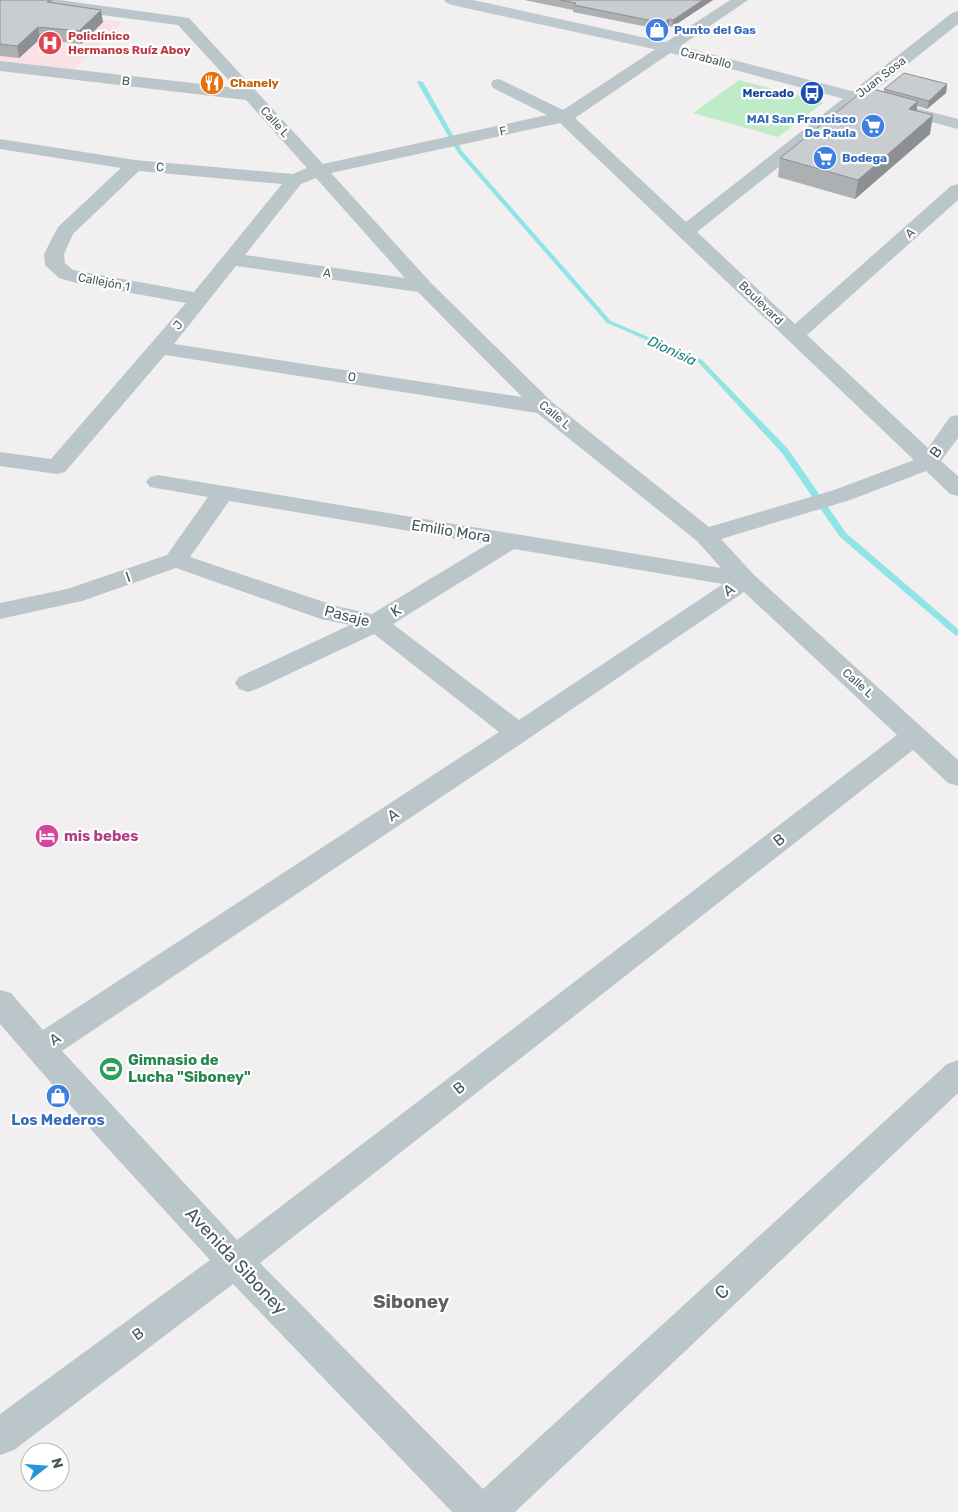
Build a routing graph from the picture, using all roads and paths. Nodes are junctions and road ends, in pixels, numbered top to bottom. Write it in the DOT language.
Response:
graph roads {
  1 [pos="25,0"];
  2 [pos="452,0"];
  3 [pos="740,0"];
  4 [pos="481,3"];
  5 [pos="958,16"];
  6 [pos="670,48"];
  7 [pos="0,66"];
  8 [pos="499,84"];
  9 [pos="251,95"];
  10 [pos="854,98"];
  11 [pos="564,118"];
  12 [pos="958,124"];
  13 [pos="0,144"];
  14 [pos="135,165"];
  15 [pos="319,170"];
  16 [pos="295,180"];
  17 [pos="958,190"];
  18 [pos="686,231"];
  19 [pos="231,258"];
  20 [pos="424,287"];
  21 [pos="198,299"];
  22 [pos="794,335"];
  23 [pos="160,348"];
  24 [pos="544,407"];
  25 [pos="958,422"];
  26 [pos="0,459"];
  27 [pos="929,462"];
  28 [pos="158,482"];
  29 [pos="958,489"];
  30 [pos="223,493"];
  31 [pos="705,536"];
  32 [pos="510,541"];
  33 [pos="176,560"];
  34 [pos="745,580"];
  35 [pos="0,611"];
  36 [pos="376,623"];
  37 [pos="248,683"];
  38 [pos="518,733"];
  39 [pos="915,735"];
  40 [pos="958,776"];
  41 [pos="0,1002"];
  42 [pos="40,1049"];
  43 [pos="958,1073"];
  44 [pos="235,1262"];
  45 [pos="0,1437"];
  46 [pos="479,1512"];
  47 [pos="487,1512"];
  1 -- 9 [label="street, Calle L"];
  2 -- 4 [label="street, Caraballo"];
  3 -- 6 [label="street, F"];
  4 -- 6 [label="street, Caraballo"];
  5 -- 10 [label="street, Juan Sosa"];
  6 -- 10 [label="street, Caraballo"];
  6 -- 11 [label="street, F"];
  7 -- 9 [label="street, B"];
  8 -- 11 [label="street, Boulevard"];
  9 -- 15 [label="street, Calle L"];
  10 -- 12 [label="street, Caraballo"];
  10 -- 18 [label="street, Juan Sosa"];
  11 -- 15 [label="street, F"];
  11 -- 18 [label="street, Boulevard"];
  13 -- 14 [label="street, C"];
  14 -- 16 [label="street, C"];
  14 -- 21 [label="street, Callejón 1"];
  15 -- 16 [label="street, C"];
  15 -- 20 [label="street, Calle L"];
  16 -- 19 [label="street, J"];
  17 -- 22 [label="street, A"];
  18 -- 22 [label="street, Boulevard"];
  19 -- 20 [label="street, A"];
  19 -- 21 [label="street, J"];
  20 -- 24 [label="street, Calle L"];
  21 -- 23 [label="street, J"];
  22 -- 27 [label="street, Boulevard"];
  23 -- 24 [label="street, O"];
  23 -- 26 [label="street, J"];
  24 -- 31 [label="street, Calle L"];
  25 -- 27 [label="street, B"];
  27 -- 29 [label="street, Boulevard"];
  27 -- 31 [label="street, B"];
  28 -- 30 [label="street, Emilio Mora"];
  30 -- 32 [label="street, Emilio Mora"];
  30 -- 33 [label="street"];
  31 -- 34 [label="street, Calle L"];
  32 -- 34 [label="street, Emilio Mora"];
  32 -- 36 [label="street, K"];
  33 -- 35 [label="street, I"];
  33 -- 36 [label="street, Pasaje"];
  34 -- 38 [label="street, A"];
  34 -- 39 [label="street, Calle L"];
  36 -- 37 [label="street, K"];
  36 -- 38 [label="street, Pasaje"];
  38 -- 42 [label="street, A"];
  39 -- 40 [label="street, Calle L"];
  39 -- 44 [label="street, B"];
  41 -- 42 [label="street, Avenida Siboney"];
  42 -- 44 [label="street, Avenida Siboney"];
  43 -- 47 [label="street, C"];
  44 -- 45 [label="street, B"];
  44 -- 46 [label="street, Avenida Siboney"];
}
